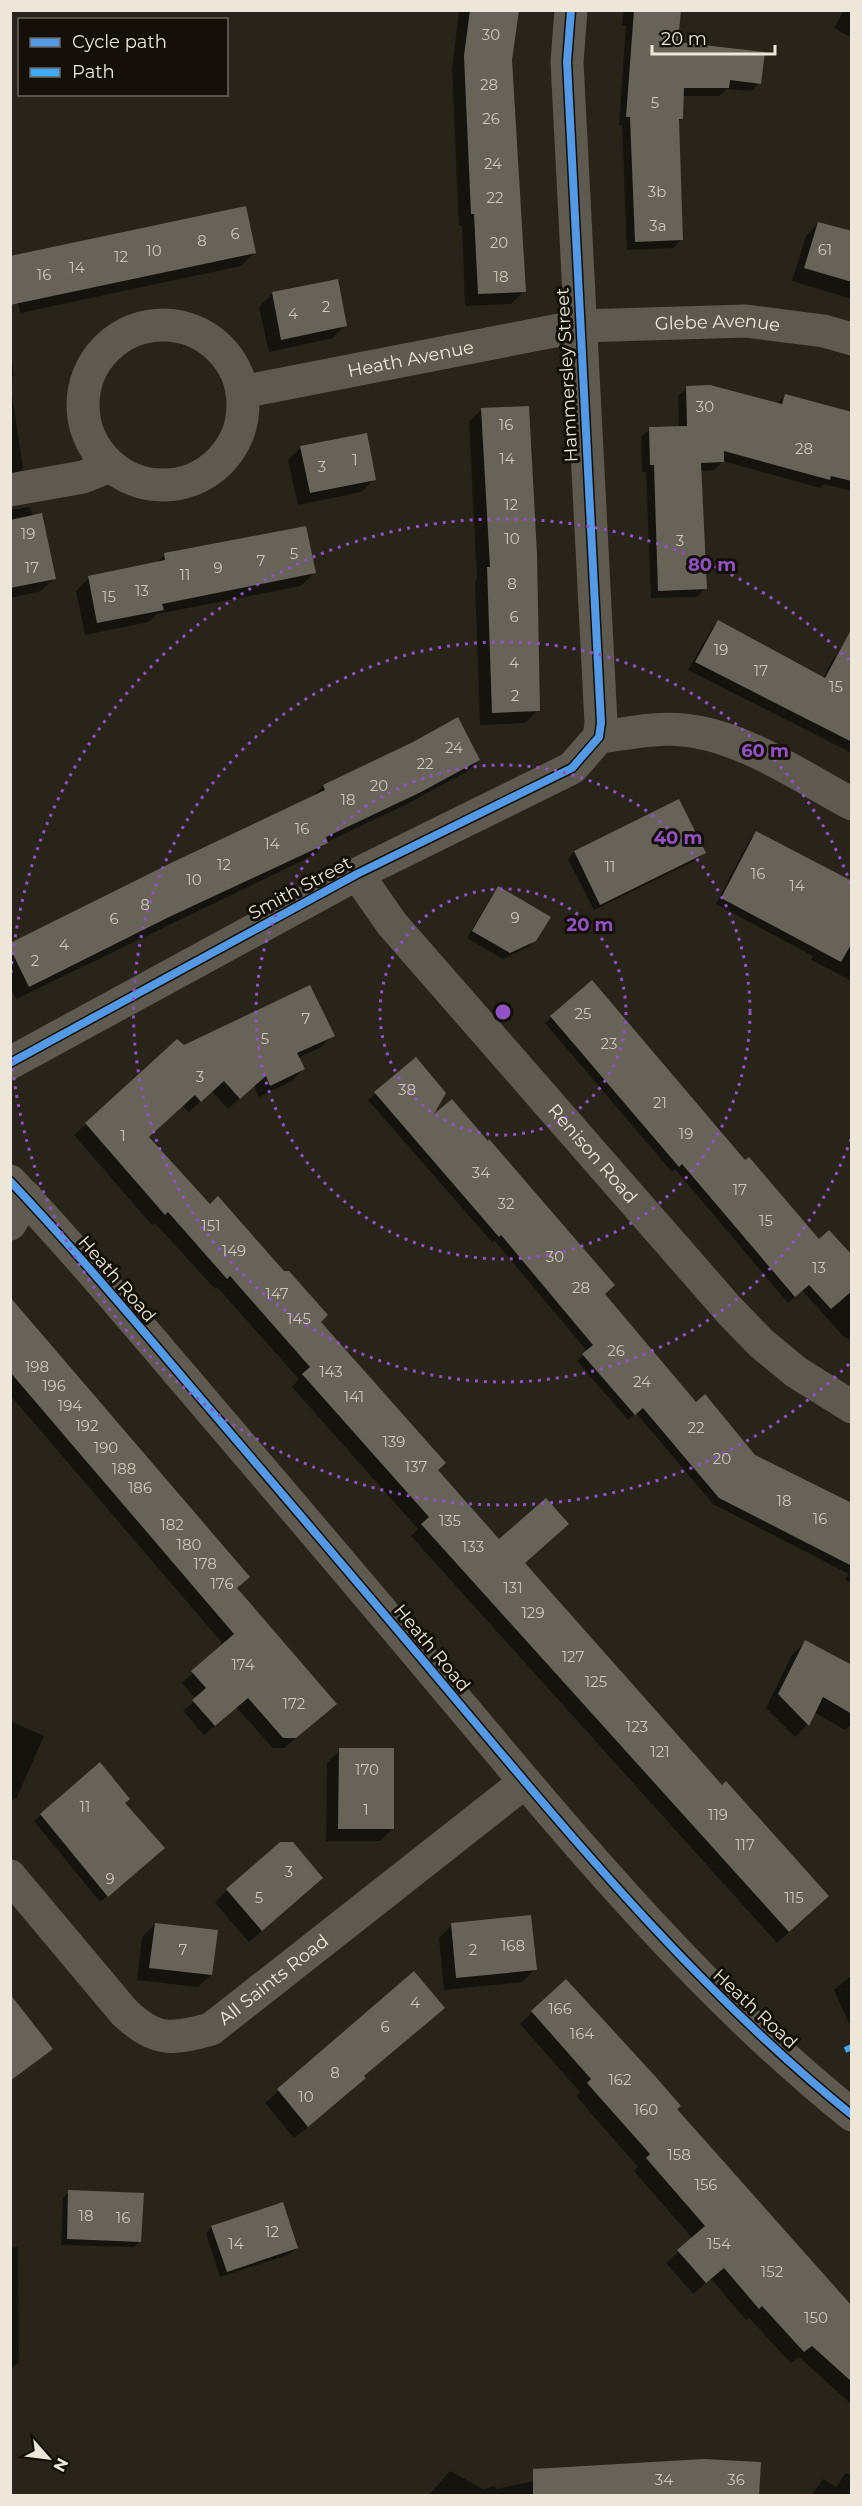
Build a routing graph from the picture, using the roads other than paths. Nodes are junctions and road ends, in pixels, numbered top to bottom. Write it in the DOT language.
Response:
graph roads {
  1 [pos="572,10"];
  2 [pos="580,326"];
  3 [pos="852,339"];
  4 [pos="242,392"];
  5 [pos="110,466"];
  6 [pos="10,490"];
  7 [pos="599,737"];
  8 [pos="852,804"];
  9 [pos="357,874"];
  10 [pos="10,1063"];
  11 [pos="16,1201"];
  12 [pos="852,1407"];
  13 [pos="525,1782"];
  14 [pos="10,1876"];
  15 [pos="852,2115"];
  1 -- 2 [label="street, Hammersley Street"];
  2 -- 3 [label="street, Glebe Avenue"];
  2 -- 4 [label="street, Heath Avenue"];
  2 -- 7 [label="street, Hammersley Street"];
  4 -- 5 [label="street"];
  4 -- 5 [label="street"];
  5 -- 6 [label="street"];
  7 -- 8 [label="street"];
  7 -- 9 [label="street, Smith Street"];
  9 -- 10 [label="street, Smith Street"];
  9 -- 12 [label="street, Renison Road"];
  11 -- 13 [label="street, Heath Road"];
  13 -- 14 [label="street, All Saints Road"];
  13 -- 15 [label="street, Heath Road"];
}
